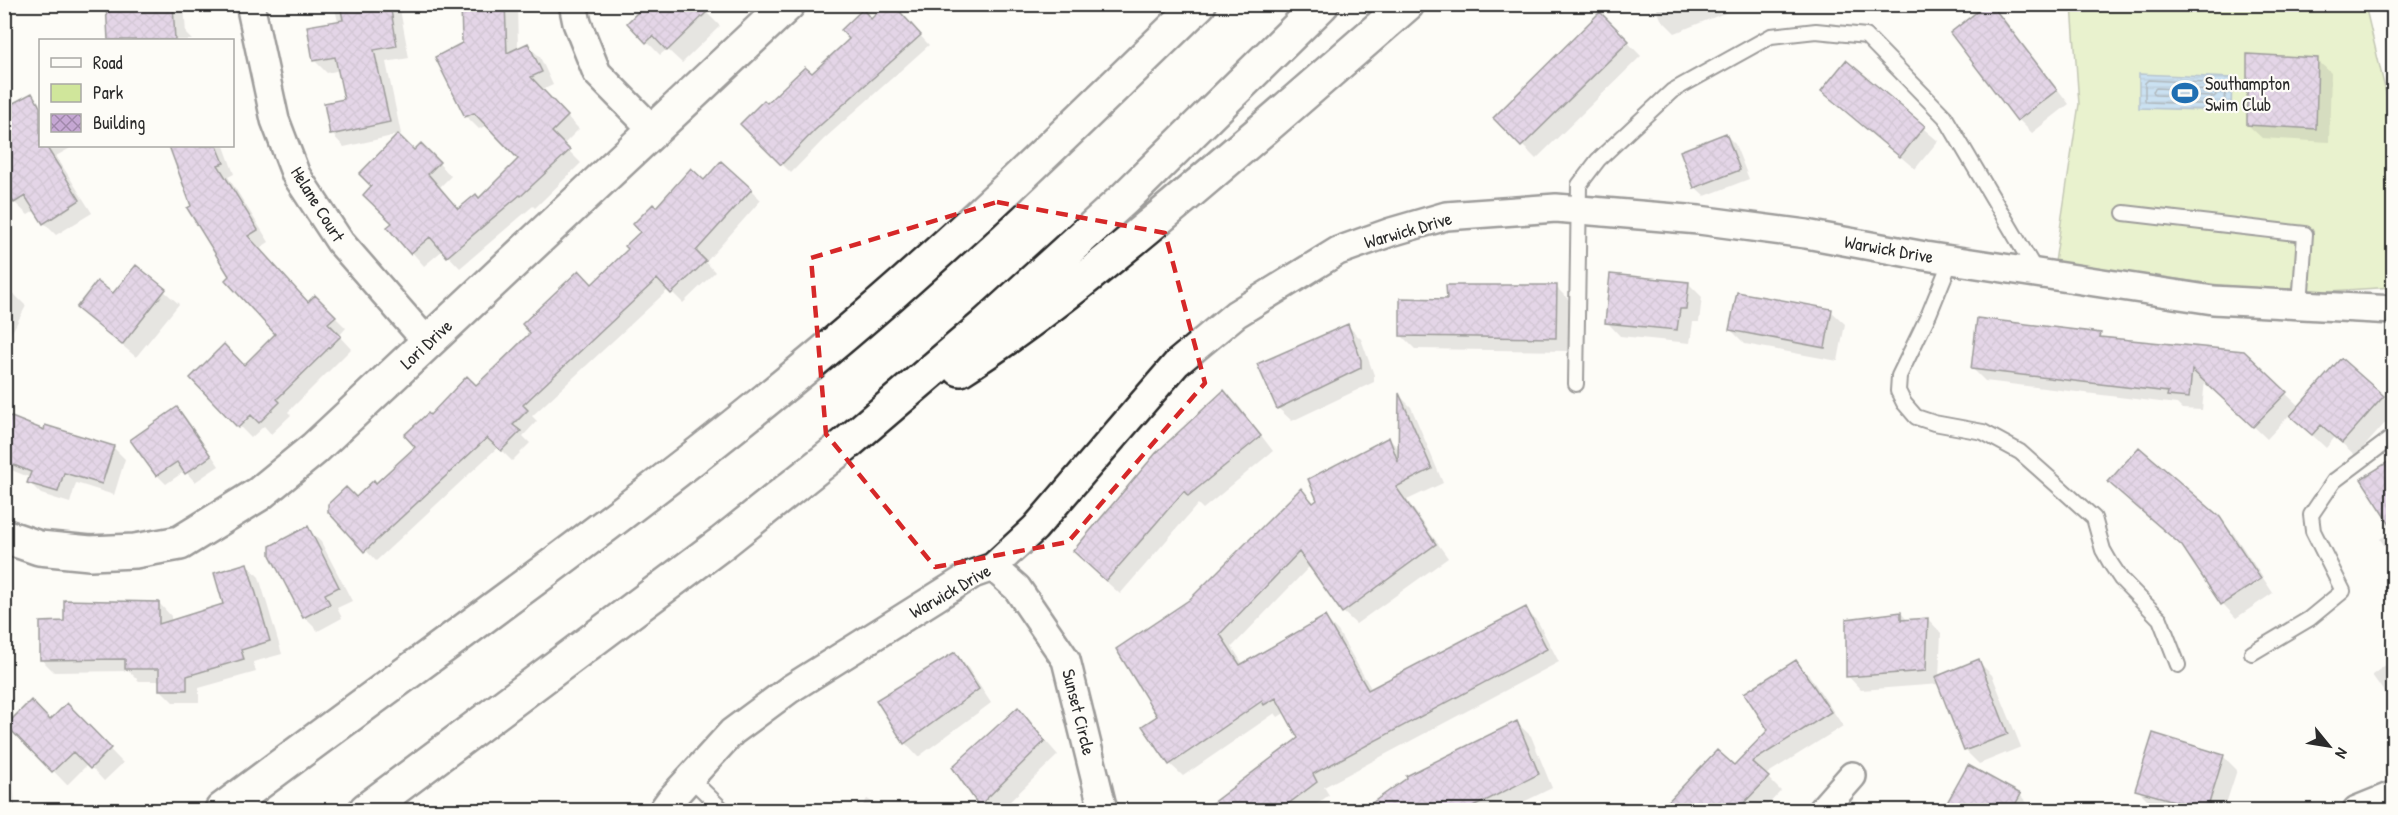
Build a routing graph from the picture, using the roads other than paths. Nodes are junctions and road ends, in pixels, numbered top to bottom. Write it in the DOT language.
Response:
graph roads {
  1 [pos="250,4"];
  2 [pos="573,4"];
  3 [pos="788,4"];
  4 [pos="1199,4"];
  5 [pos="1322,4"];
  6 [pos="1407,4"];
  7 [pos="654,131"];
  8 [pos="1579,210"];
  9 [pos="2124,213"];
  10 [pos="1951,260"];
  11 [pos="2037,273"];
  12 [pos="2300,305"];
  13 [pos="2394,310"];
  14 [pos="427,342"];
  15 [pos="1576,384"];
  16 [pos="2394,436"];
  17 [pos="846,444"];
  18 [pos="4,536"];
  19 [pos="993,567"];
  20 [pos="2252,653"];
  21 [pos="2178,665"];
  22 [pos="1852,776"];
  23 [pos="690,778"];
  24 [pos="2394,795"];
  25 [pos="222,810"];
  26 [pos="366,810"];
  27 [pos="663,810"];
  28 [pos="723,810"];
  29 [pos="1103,810"];
  30 [pos="1822,810"];
  31 [pos="2357,810"];
  1 -- 14 [label="street, Helane Court"];
  2 -- 7 [label="street"];
  3 -- 7 [label="main road, Lori Drive"];
  4 -- 25 [label="main road"];
  5 -- 17 [label="main road"];
  6 -- 17 [label="main road"];
  7 -- 14 [label="main road, Lori Drive"];
  8 -- 10 [label="street, Warwick Drive"];
  8 -- 11 [label="lane"];
  8 -- 15 [label="lane"];
  8 -- 19 [label="street, Warwick Drive"];
  9 -- 12 [label="lane"];
  10 -- 11 [label="street, Warwick Drive"];
  10 -- 21 [label="lane"];
  11 -- 12 [label="street, Warwick Drive"];
  12 -- 13 [label="street, Warwick Drive"];
  14 -- 18 [label="main road, Lori Drive"];
  16 -- 20 [label="lane"];
  17 -- 26 [label="main road"];
  19 -- 23 [label="street, Warwick Drive"];
  19 -- 29 [label="street, Sunset Circle"];
  22 -- 30 [label="street"];
  23 -- 27 [label="street, Warwick Drive"];
  23 -- 28 [label="lane"];
  24 -- 31 [label="street"];
}
